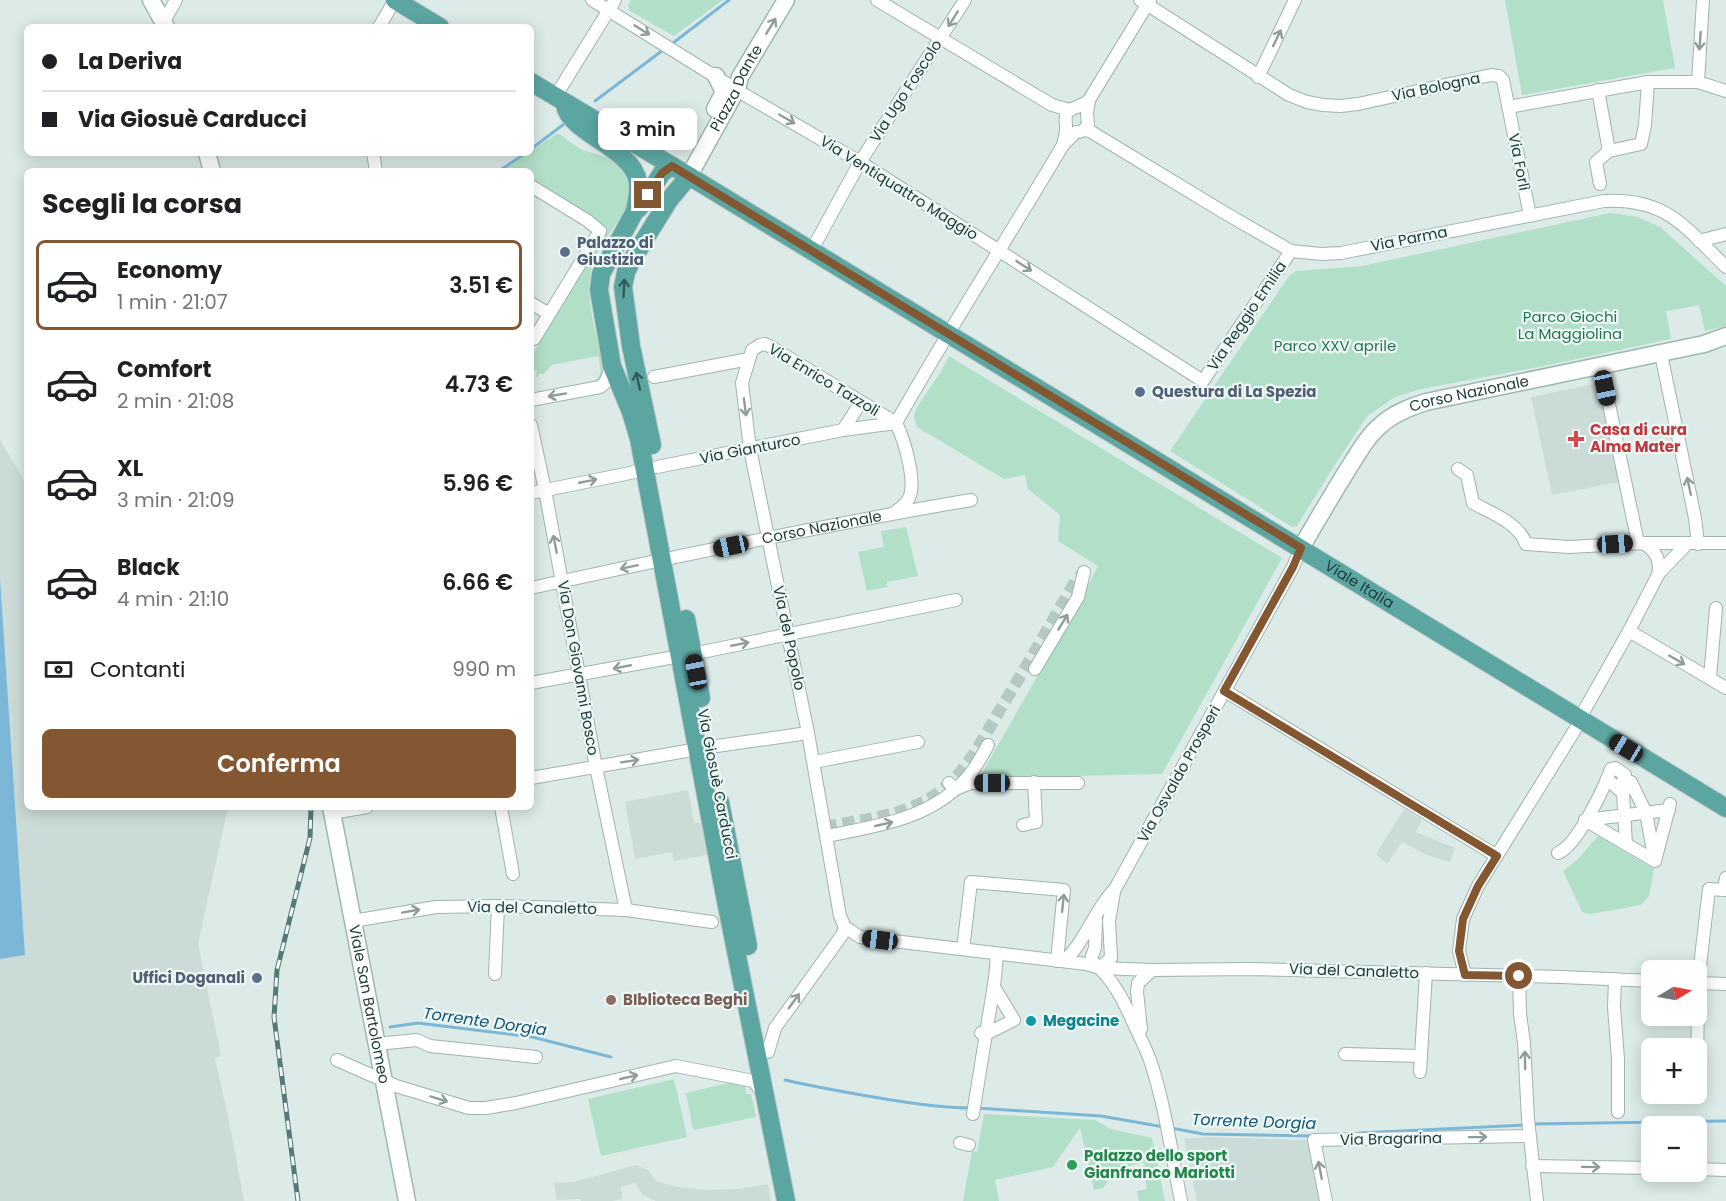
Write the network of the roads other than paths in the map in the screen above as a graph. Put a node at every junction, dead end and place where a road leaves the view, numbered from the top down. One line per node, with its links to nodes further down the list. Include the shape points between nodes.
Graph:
1 (151, 0): 12 (street)
2 (176, 0): 12 (street)
3 (395, 0): 13 (street); 14 (main road)
4 (592, 0): 11 (street, Via Ventiquattro Maggio)
5 (786, 0): 22 (street, Piazza Dante, one-way to 5, via 740,77)
6 (877, 0): 15 (street, Via Parma)
7 (965, 0): 15 (street, Via Ugo Foscolo, one-way to 15)
8 (1295, 0): 18 (street, one-way to 8)
9 (1703, 0): 20 (street, one-way to 20)
10 (1145, 2): 18 (street, Via Bologna); 27 (street)
11 (612, 5): 17 (street, Via Ventiquattro Maggio, one-way to 17); 25 (street)
12 (165, 24)
13 (381, 24)
14 (435, 24)
15 (940, 39): 27 (street, Via Parma); 29 (street, Via Ugo Foscolo)
16 (1235, 67): 18 (street)
17 (716, 76): 22 (street, Via Ventiquattro Maggio); 30 (street, Piazza Dante, via 724,92)
18 (1257, 76): 26 (street, Via Bologna, via 1307,102 1340,106 1491,75 1503,80)
19 (1648, 82): 20 (street); 23 (street); 28 (street, via 1641,144)
20 (1698, 82): 24 (street)
21 (534, 84): 25 (main road, Viale Italia)
22 (737, 89): 29 (street, Via Ventiquattro Maggio, one-way to 29); 30 (street, Piazza Dante)
23 (1598, 90): 26 (street); 28 (street)
24 (1726, 91)
25 (559, 99): 30 (main road, Viale Italia); 35 (main road, Via Giosuè Carducci, via 567,114 634,170 638,187)
26 (1508, 107): 36 (street, Via Forlì)
27 (1077, 120): 40 (street, Via Parma); 41 (street)
28 (1609, 151): 32 (street, via 1596,162)
29 (860, 162): 39 (street, Via Ugo Foscolo); 41 (street, Via Ventiquattro Maggio)
30 (680, 171): 33 (main road, Viale Italia); 34 (main road, Via Giosuè Carducci); 35 (main road, Via Giosuè Carducci, via 662,173)
31 (534, 188): 44 (street, via 600,231)
32 (1602, 192): 36 (street, Via Parma); 38 (street, Via Parma, via 1658,208)
33 (716, 193): 34 (main road); 45 (main road, Viale Italia)
34 (669, 200): 62 (main road, Via Giosuè Carducci, one-way to 34, via 623,287 632,260)
35 (635, 211): 52 (main road, Via Giosuè Carducci, via 601,274 599,290)
36 (1530, 216): 40 (street, Via Parma, via 1341,253)
37 (1726, 234): 38 (street)
38 (1699, 241): 42 (street, Via Parma)
39 (814, 246)
40 (1291, 250): 55 (street, Via Reggio Emilia)
41 (1000, 251): 45 (street); 55 (street, Via Ventiquattro Maggio, one-way to 55)
42 (1726, 267)
43 (534, 305): 44 (street)
44 (549, 314): 47 (street)
45 (948, 334): 58 (street); 72 (main road, Viale Italia)
46 (1726, 336): 48 (street, Corso Nazionale)
47 (534, 337)
48 (1704, 344): 49 (street, Corso Nazionale); 50 (street, Corso Nazionale)
49 (1726, 345)
50 (1661, 354): 53 (street, Corso Nazionale); 71 (street, one-way to 50, via 1695,518)
51 (751, 355): 54 (street, Via Enrico Tazzoli); 57 (street, Via Enrico Tazzoli, via 765,344); 61 (street, Via del Popolo, one-way to 61, via 742,383)
52 (612, 366): 56 (street, one-way to 56, via 600,387); 62 (main road, Via Giosuè Carducci)
53 (1601, 366): 69 (street); 72 (street, Corso Nazionale, via 1408,407 1370,436)
54 (654, 377)
55 (1203, 381)
56 (534, 399)
57 (861, 402): 58 (street, Via Enrico Tazzoli); 59 (street)
58 (896, 423): 59 (street, Via Gianturco); 67 (street, via 912,486 908,500)
59 (843, 430): 61 (street, Via Gianturco)
60 (534, 439): 64 (street, Via Don Giovanni Bosco)
61 (750, 449): 62 (street, Via Gianturco); 68 (street, Via del Popolo)
62 (651, 469): 64 (street, Via Gianturco, one-way to 62); 73 (main road, Via Giosuè Carducci)
63 (1458, 469): 69 (street, via 1467,475 1473,503 1510,524 1526,544 1569,547)
64 (545, 490): 65 (street, Via Gianturco); 76 (street, Via Don Giovanni Bosco, one-way to 64)
65 (534, 492)
66 (971, 500): 67 (street, Corso Nazionale)
67 (894, 513): 68 (street, Corso Nazionale)
68 (768, 538): 73 (street, Corso Nazionale); 82 (street, Via del Popolo)
69 (1641, 543): 71 (street); 75 (street, via 1656,554)
70 (1726, 543): 71 (street)
71 (1693, 544): 75 (street)
72 (1301, 548): 89 (street, Via Osvaldo Prosperi); 90 (main road, Viale Italia)
73 (668, 559): 76 (street, Corso Nazionale, one-way to 76); 83 (main road, Via Giosuè Carducci)
74 (1084, 572): 84 (street, one-way to 74, via 1078,597)
75 (1658, 575): 81 (street)
76 (562, 581): 77 (street, Corso Nazionale); 85 (street, Via Don Giovanni Bosco)
77 (534, 587)
78 (956, 600): 82 (street)
79 (1716, 608): 80 (street)
80 (1720, 627): 86 (street)
81 (1629, 632): 86 (street, one-way to 86); 90 (street)
82 (788, 635): 83 (street, one-way to 82); 91 (street, Via del Popolo)
83 (686, 655): 85 (street, one-way to 85); 94 (main road, Via Giosuè Carducci)
84 (1035, 669)
85 (579, 675): 87 (street); 96 (street, Via Don Giovanni Bosco)
86 (1710, 678): 88 (street)
87 (534, 682)
88 (1726, 688)
89 (1224, 691): 113 (street); 117 (street, Via Osvaldo Prosperi)
90 (1581, 720): 103 (main road, Viale Italia); 113 (street)
91 (808, 733): 94 (street); 95 (street, Via del Popolo)
92 (918, 742): 95 (street)
93 (988, 745): 102 (street, via 972,771)
94 (704, 748): 96 (street, one-way to 94); 142 (main road, Via Giosuè Carducci); 149 (main road, Via Giosuè Carducci, via 724,891)
95 (814, 762): 110 (street, Via del Popolo)
96 (596, 766): 97 (street); 119 (street, Via Don Giovanni Bosco)
97 (534, 777)
98 (1607, 779): 101 (street); 101 (street, via 1615,768); 108 (street)
99 (1034, 782): 100 (street); 102 (street); 109 (street, via 1036,822)
100 (1078, 783)
101 (1626, 783): 106 (street); 107 (street)
102 (953, 786): 110 (street, one-way to 102, via 916,814 931,807)
103 (1726, 808)
104 (332, 810): 121 (street, Viale San Bartolomeo)
105 (502, 810): 115 (street)
106 (1646, 813): 107 (street); 114 (street); 114 (street, via 1669,807)
107 (1625, 816): 108 (street); 111 (street)
108 (1585, 820): 111 (street); 112 (street, via 1577,836)
109 (1023, 825)
110 (827, 836): 123 (street, Via del Popolo)
111 (1626, 844): 114 (street)
112 (1558, 853)
113 (1497, 856): 132 (street, via 1463,919 1459,951)
114 (1655, 861)
115 (513, 874)
116 (1726, 878): 126 (street, via 1724,890 1709,889)
117 (1115, 889): 120 (street, Via Osvaldo Prosperi); 128 (street, via 1109,921 1111,958)
118 (498, 906): 119 (street, Via del Canaletto); 121 (street, Via del Canaletto, one-way to 118, via 436,907); 130 (street)
119 (626, 910): 122 (street, Via del Canaletto)
120 (1097, 914): 127 (street, Via Osvaldo Prosperi, via 1078,945); 128 (street, via 1092,961)
121 (353, 921): 141 (street, Viale San Bartolomeo)
122 (712, 922)
123 (845, 927): 124 (street, Via del Canaletto, via 860,937); 142 (street, one-way to 123, via 775,1028)
124 (963, 950): 125 (street, Via del Canaletto); 127 (street, one-way to 124, via 1064,890 971,882)
125 (998, 954): 127 (street, Via del Canaletto); 138 (street)
126 (1700, 960)
127 (1060, 961): 128 (street, Via del Canaletto)
128 (1100, 968): 129 (street, Via del Canaletto); 140 (street, via 1116,987)
129 (1152, 969): 131 (street, Via del Canaletto); 140 (street, via 1138,983)
130 (495, 974)
131 (1426, 974): 132 (street, Via del Canaletto); 144 (street)
132 (1465, 975): 133 (street, Via del Canaletto)
133 (1519, 976): 134 (street, Via del Canaletto); 152 (street, one-way to 133)
134 (1615, 979): 135 (street, Via del Canaletto); 151 (street)
135 (1641, 980)
136 (1707, 983): 137 (street)
137 (1726, 984)
138 (994, 987): 139 (street); 139 (street, via 1014,1020)
139 (983, 1034): 150 (street)
140 (1142, 1042): 160 (street, via 1162,1109)
141 (377, 1044): 145 (street, via 417,1040 430,1046); 148 (street, Viale San Bartolomeo)
142 (768, 1052): 159 (main road, Via Giosuè Carducci)
143 (1345, 1054): 144 (street)
144 (1421, 1056): 147 (street)
145 (536, 1057)
146 (338, 1060): 148 (street)
147 (1420, 1072)
148 (384, 1080): 149 (street, one-way to 149, via 479,1108 676,1066 753,1082); 157 (street, Viale San Bartolomeo)
149 (766, 1096): 158 (main road, Via Giosuè Carducci)
150 (975, 1108)
151 (1618, 1112)
152 (1529, 1136): 153 (street); 161 (street, Via Bragarina, one-way to 152, via 1314,1140)
153 (1532, 1166): 154 (street, one-way to 154); 162 (street)
154 (1641, 1168)
155 (1707, 1169): 156 (street)
156 (1726, 1170)
157 (407, 1201)
158 (786, 1201)
159 (797, 1201)
160 (1181, 1201)
161 (1326, 1201)
162 (1537, 1201)

